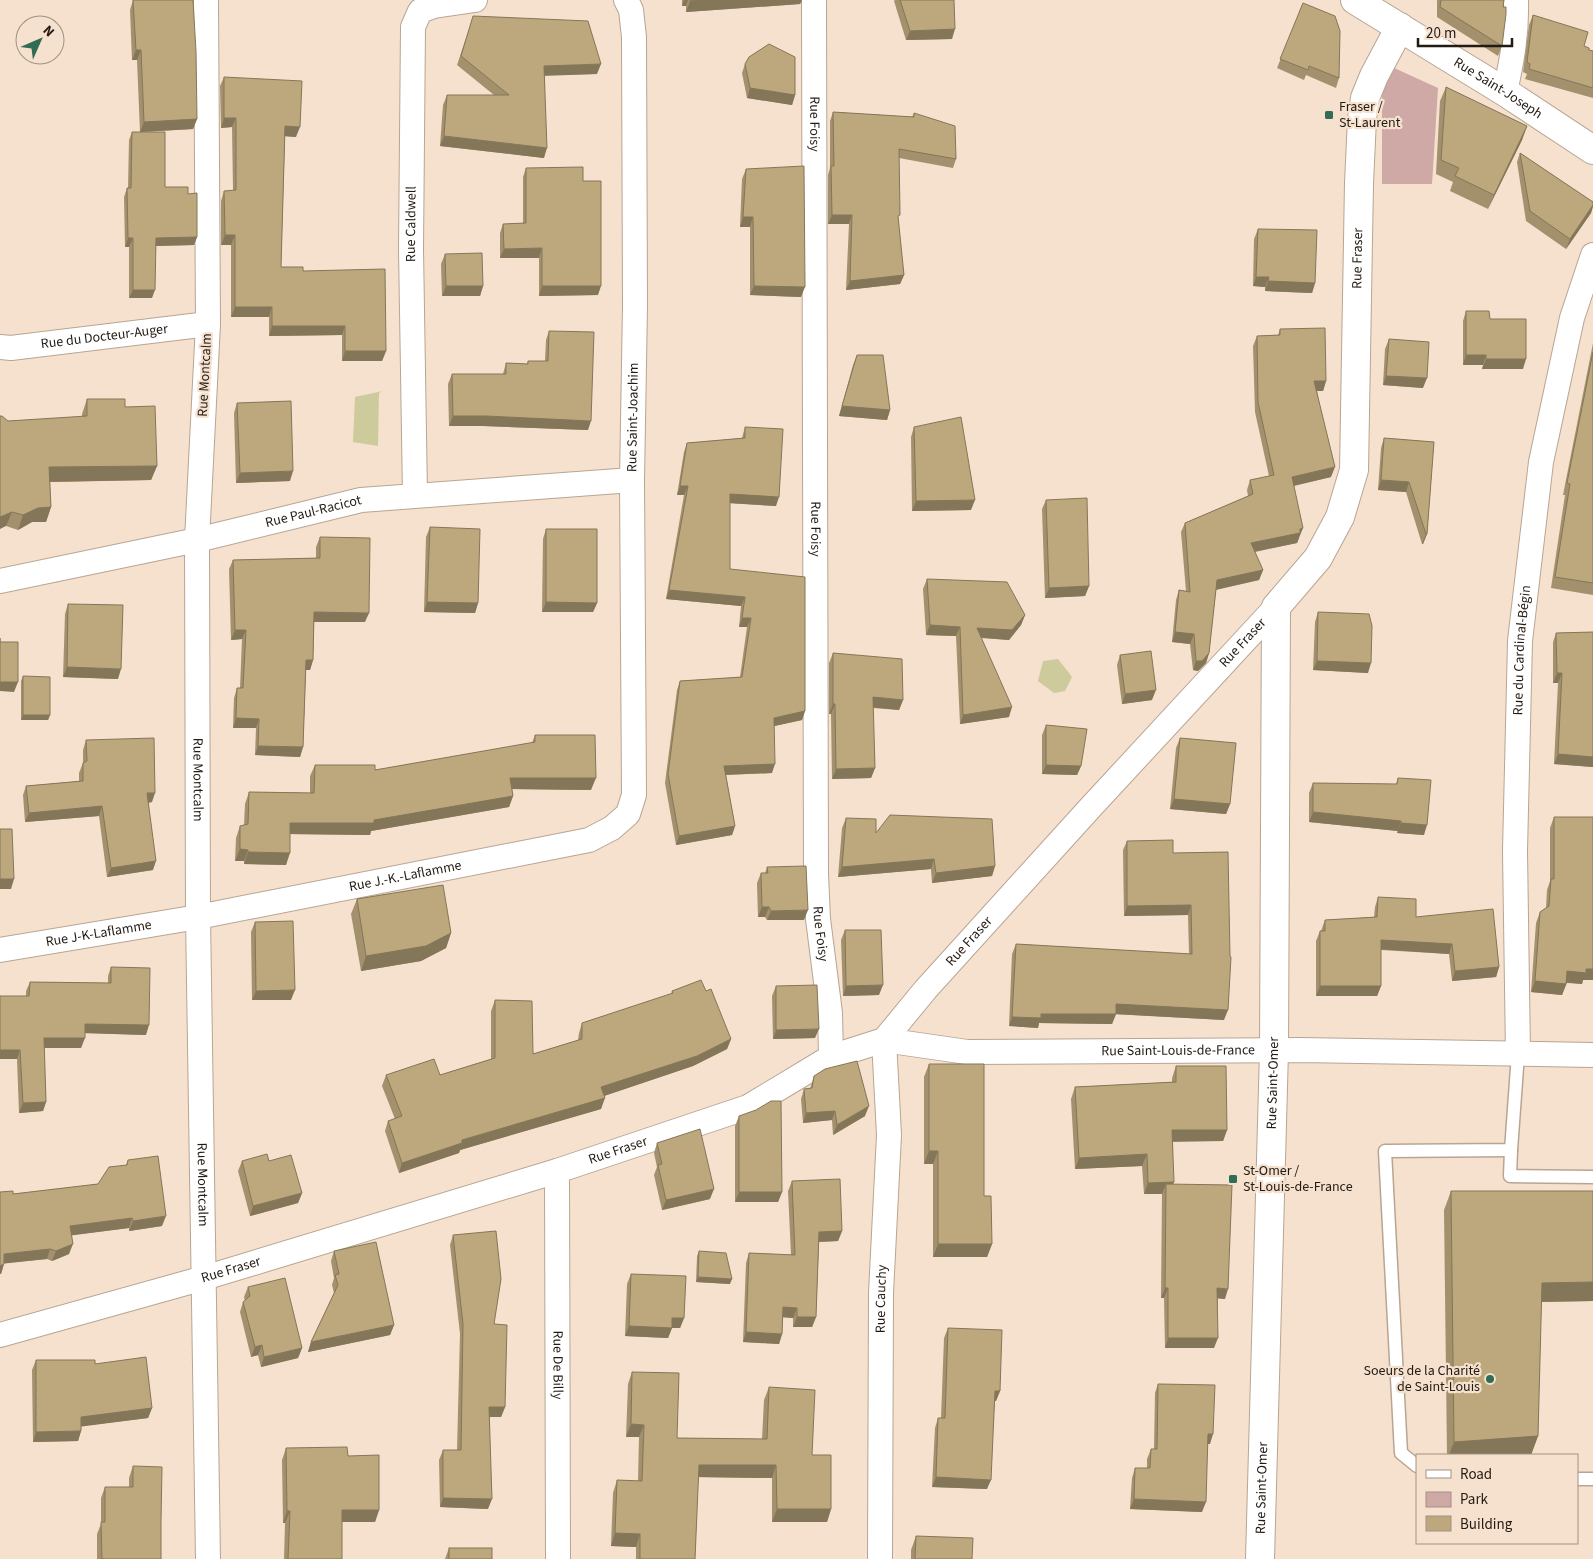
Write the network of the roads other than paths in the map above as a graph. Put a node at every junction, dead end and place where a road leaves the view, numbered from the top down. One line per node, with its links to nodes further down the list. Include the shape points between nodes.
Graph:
1 (206, 0): 11 (street, Rue Montcalm)
2 (475, 0): 14 (street, Rue Caldwell, via 420,11 412,27)
3 (626, 0): 13 (street, Rue Saint-Joachim, via 631,10 634,37)
4 (814, 0): 25 (street, Rue Foisy, via 816,874 818,920 830,1013)
5 (1355, 0): 7 (street, Rue Saint-Joseph)
6 (1516, 0): 8 (street, via 1516,29)
7 (1400, 27): 8 (street, Rue Saint-Joseph); 17 (street, Rue Fraser, via 1365,98 1362,120 1354,470 1340,518 1318,558)
8 (1505, 92): 9 (street, Rue Saint-Joseph)
9 (1593, 150)
10 (1593, 255): 23 (street, Rue du Cardinal-Bégin, via 1572,318 1541,462 1520,641 1515,851)
11 (208, 324): 12 (street, Rue du Docteur-Auger); 15 (street, Rue Montcalm)
12 (0, 347)
13 (632, 480): 14 (street, Rue Paul-Racicot); 18 (street, Rue Saint-Joachim, via 634,796 628,814)
14 (415, 495): 15 (street, Rue Paul-Racicot, via 361,500)
15 (197, 540): 16 (street, Rue Paul-Racicot); 19 (street, Rue Montcalm)
16 (0, 581)
17 (1276, 607): 21 (street, Rue Fraser, via 926,989); 22 (street, Rue Saint-Omer)
18 (612, 828): 19 (street, Rue J.-K.-Laflamme, via 589,840)
19 (198, 917): 20 (street, Rue J-K-Laflamme); 29 (street, Rue Montcalm)
20 (0, 950)
21 (884, 1040): 22 (street, Rue Saint-Louis-de-France, via 967,1052); 25 (street, Rue Fraser); 36 (street, Rue Cauchy, via 889,1135 882,1293)
22 (1274, 1051): 23 (street, Rue Saint-Louis-de-France); 37 (street, Rue Saint-Omer)
23 (1518, 1054): 24 (street, Rue Saint-Louis-de-France); 26 (lane)
24 (1593, 1054)
25 (831, 1057): 27 (street, Rue Fraser, via 748,1107)
26 (1511, 1150): 28 (lane, via 1510,1176); 31 (lane, via 1385,1151 1401,1453)
27 (556, 1171): 29 (street, Rue Fraser); 35 (street, Rue De Billy)
28 (1593, 1177)
29 (204, 1278): 30 (street, Rue Fraser); 34 (street, Rue Montcalm)
30 (0, 1335)
31 (1416, 1465)
32 (1578, 1479): 33 (lane)
33 (1593, 1479)
34 (208, 1559)
35 (558, 1559)
36 (880, 1559)
37 (1260, 1559)

